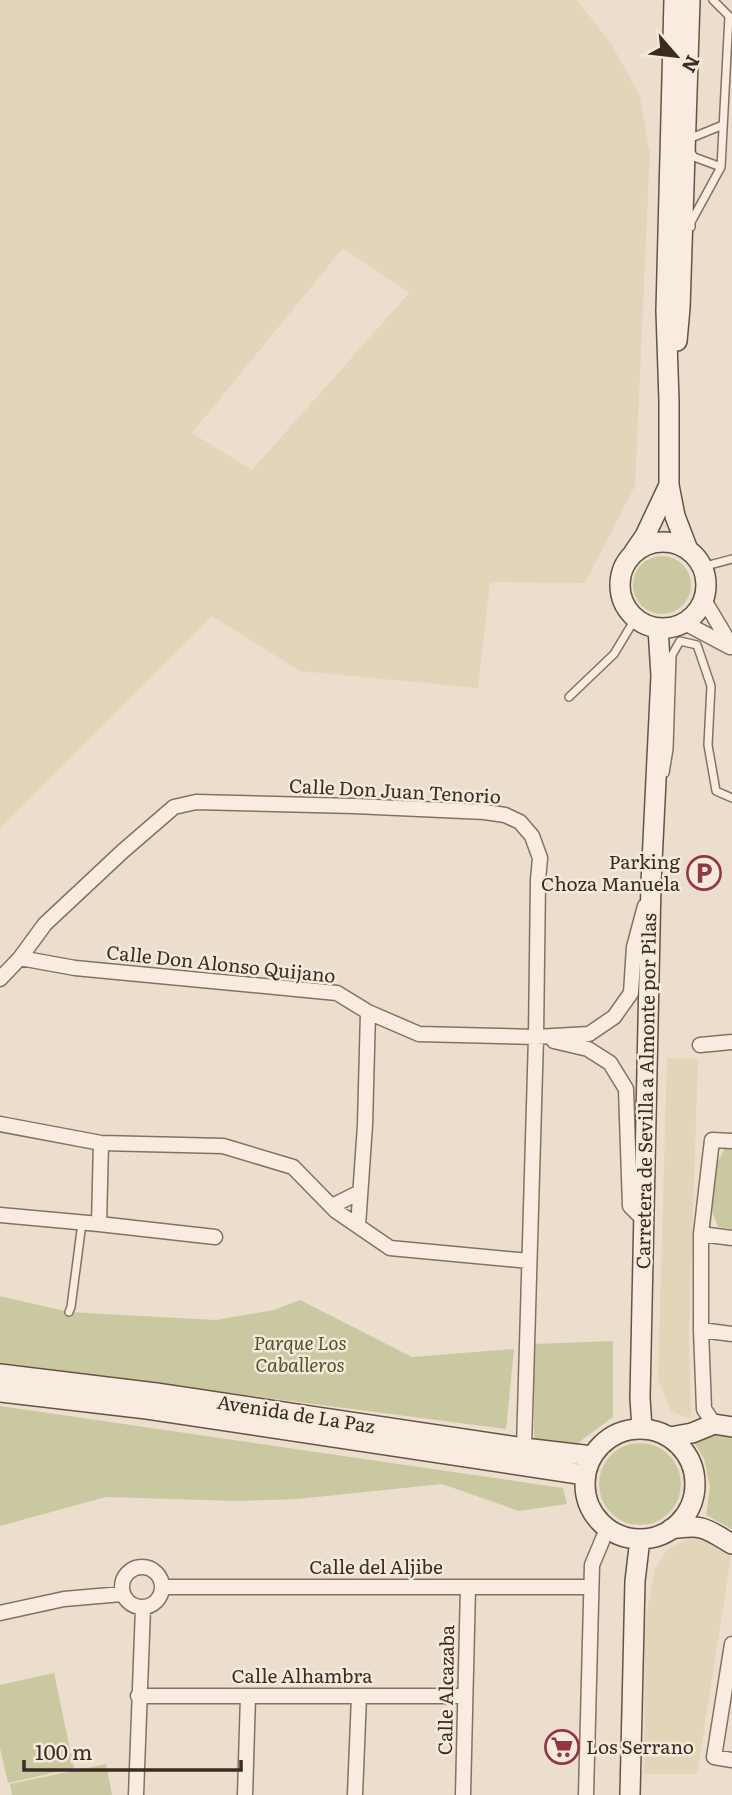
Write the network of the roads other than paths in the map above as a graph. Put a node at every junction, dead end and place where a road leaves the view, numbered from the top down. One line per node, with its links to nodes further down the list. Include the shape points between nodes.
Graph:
1 (677, 0): 5 (lane, via 682,13 677,120); 7 (main road)
2 (690, 0): 5 (main road)
3 (713, 0): 4 (lane, via 729,16)
4 (723, 125): 5 (lane); 6 (lane)
5 (685, 144): 6 (lane, via 694,157); 7 (lane, via 677,159 675,207); 10 (main road, via 680,308)
6 (721, 167): 8 (lane, via 691,222)
7 (668, 226): 10 (main road)
8 (678, 354)
9 (676, 367): 11 (lane)
10 (670, 401): 11 (main road)
11 (670, 433): 12 (main road)
12 (669, 485): 13 (main road); 14 (main road)
13 (688, 550): 14 (main road, via 660,542); 16 (main road)
14 (633, 554): 18 (main road, via 620,580 626,608)
15 (732, 559): 16 (lane)
16 (702, 567): 17 (main road)
17 (704, 600): 19 (main road); 21 (street)
18 (635, 619): 20 (main road); 22 (lane, via 614,654)
19 (685, 623): 20 (main road); 21 (street)
20 (658, 628): 24 (main road, Carretera de Sevilla a Almonte por Pilas, via 662,676)
21 (732, 647)
22 (569, 697)
23 (732, 798): 24 (lane, via 716,791 708,745 711,686 697,645 680,641 672,654 669,749)
24 (653, 853): 25 (main road, Carretera de Sevilla a Almonte por Pilas)
25 (651, 883): 29 (street, via 634,947 631,993 614,1017 589,1034); 38 (main road, Carretera de Sevilla a Almonte por Pilas)
26 (20, 957): 27 (street, Calle Don Juan Tenorio); 28 (street, Calle Don Alonso Quijano, via 75,968 337,993); 29 (street, Calle Don Juan Tenorio, via 45,924 174,807 196,802 341,805 505,815 520,822 532,836 540,858)
27 (0, 979)
28 (368, 1012): 29 (street, Calle Don Alonso Quijano, via 419,1034); 35 (street)
29 (536, 1037): 38 (street, via 588,1049 610,1063 626,1088 630,1206); 45 (street, Calle Don Juan Tenorio)
30 (732, 1042): 31 (street)
31 (700, 1045)
32 (0, 1124): 34 (street)
33 (732, 1141): 42 (street, via 712,1140)
34 (101, 1143): 36 (street, via 223,1146 293,1167); 40 (street)
35 (360, 1192): 36 (street); 41 (street)
36 (332, 1206): 41 (street)
37 (0, 1215): 39 (street)
38 (643, 1219): 52 (main road, Carretera de Sevilla a Almonte por Pilas)
39 (82, 1222): 40 (street); 46 (lane)
40 (99, 1224): 43 (street)
41 (358, 1226): 45 (street, via 390,1248)
42 (701, 1234): 44 (street); 47 (street)
43 (215, 1237)
44 (732, 1238)
45 (529, 1261): 54 (street, Calle Don Juan Tenorio)
46 (69, 1312)
47 (701, 1330): 48 (street); 51 (street, via 704,1409)
48 (732, 1334)
49 (0, 1374): 54 (main road, Avenida de La Paz)
50 (0, 1392): 55 (main road, Avenida de La Paz)
51 (723, 1425): 53 (main road)
52 (642, 1428): 53 (main road); 55 (main road, via 613,1435)
53 (670, 1437): 57 (main road, via 688,1457 695,1483 684,1516)
54 (524, 1448): 55 (main road, Avenida de La Paz)
55 (588, 1465): 56 (main road, via 584,1490 588,1505)
56 (607, 1529): 58 (main road); 62 (street, via 592,1565)
57 (671, 1529): 58 (main road); 59 (main road, via 705,1528)
58 (640, 1539): 77 (main road)
59 (732, 1544)
60 (162, 1587): 61 (street, Calle del Aljibe); 63 (street, via 152,1570 136,1567 123,1580); 64 (street, via 153,1604)
61 (468, 1587): 62 (street, Calle del Aljibe); 70 (street, Calle Alcazaba)
62 (590, 1587): 76 (street)
63 (122, 1594): 64 (street, via 130,1604); 65 (street, via 64,1599)
64 (143, 1608): 67 (street)
65 (0, 1613)
66 (732, 1644): 71 (street, via 714,1757)
67 (138, 1696): 68 (street, Calle Alhambra); 72 (street)
68 (248, 1696): 69 (street, Calle Alhambra); 73 (street)
69 (359, 1696): 70 (street, Calle Alhambra); 74 (street)
70 (465, 1696): 75 (street, Calle Alcazaba)
71 (732, 1760)
72 (136, 1795)
73 (245, 1795)
74 (355, 1795)
75 (463, 1795)
76 (586, 1795)
77 (629, 1795)

